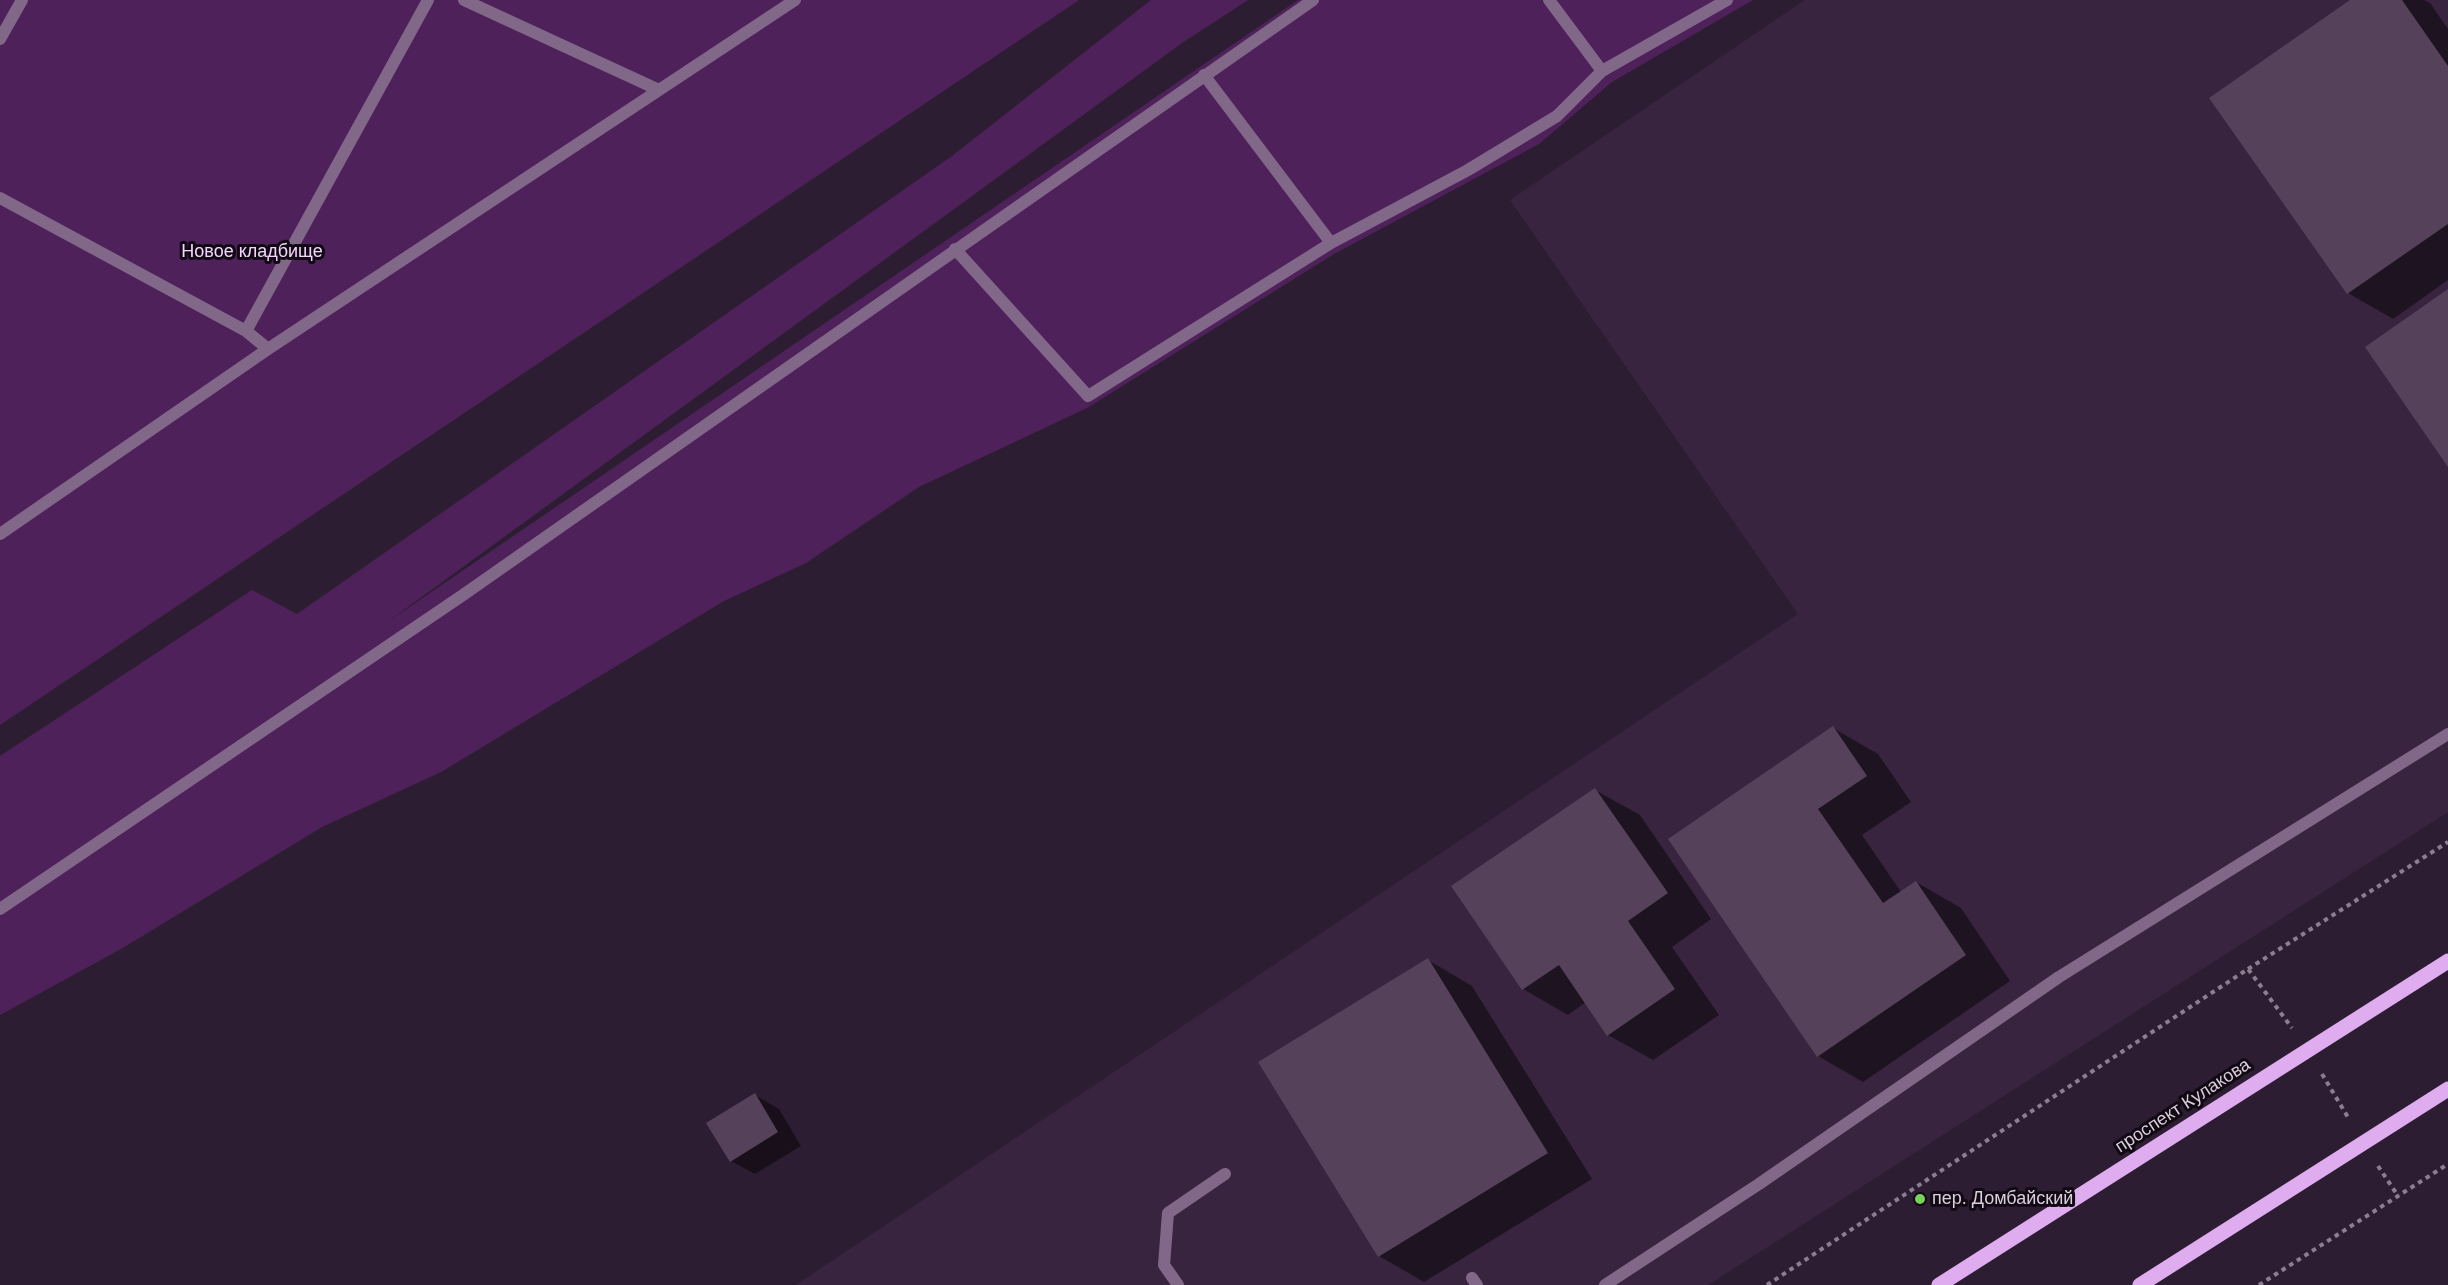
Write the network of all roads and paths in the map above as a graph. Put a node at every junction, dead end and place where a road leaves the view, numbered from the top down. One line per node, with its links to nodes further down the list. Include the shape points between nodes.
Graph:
1 (22, 0): 8 (lane)
2 (428, 0): 15 (lane)
3 (464, 0): 11 (lane)
4 (795, 0): 11 (lane)
5 (1313, 0): 10 (lane)
6 (1549, 0): 9 (lane)
7 (1727, 0): 9 (lane)
8 (0, 39)
9 (1602, 71): 13 (lane, via 1557,116 1468,170)
10 (1204, 75): 13 (lane); 14 (lane)
11 (659, 90): 16 (lane)
12 (0, 198): 15 (lane)
13 (1331, 243): 14 (lane, via 1088,396)
14 (956, 249): 20 (lane, via 453,602)
15 (246, 331): 16 (lane)
16 (268, 349): 17 (lane)
17 (0, 534)
18 (2448, 734): 30 (lane, via 2058,977 1759,1184)
19 (2448, 842): 22 (path)
20 (0, 909)
21 (2448, 961): 23 (main road, проспект Кулакова)
22 (2247, 969): 23 (path); 31 (path)
23 (2308, 1050): 25 (path); 32 (main road, проспект Кулакова)
24 (2448, 1089): 25 (main road)
25 (2362, 1142): 28 (path); 33 (main road)
26 (2448, 1164): 28 (path)
27 (1225, 1174): 29 (lane, via 1168,1214 1164,1265)
28 (2398, 1196): 34 (path)
29 (1178, 1285)
30 (1605, 1285)
31 (1767, 1285)
32 (1939, 1285)
33 (2140, 1285)
34 (2259, 1285)

